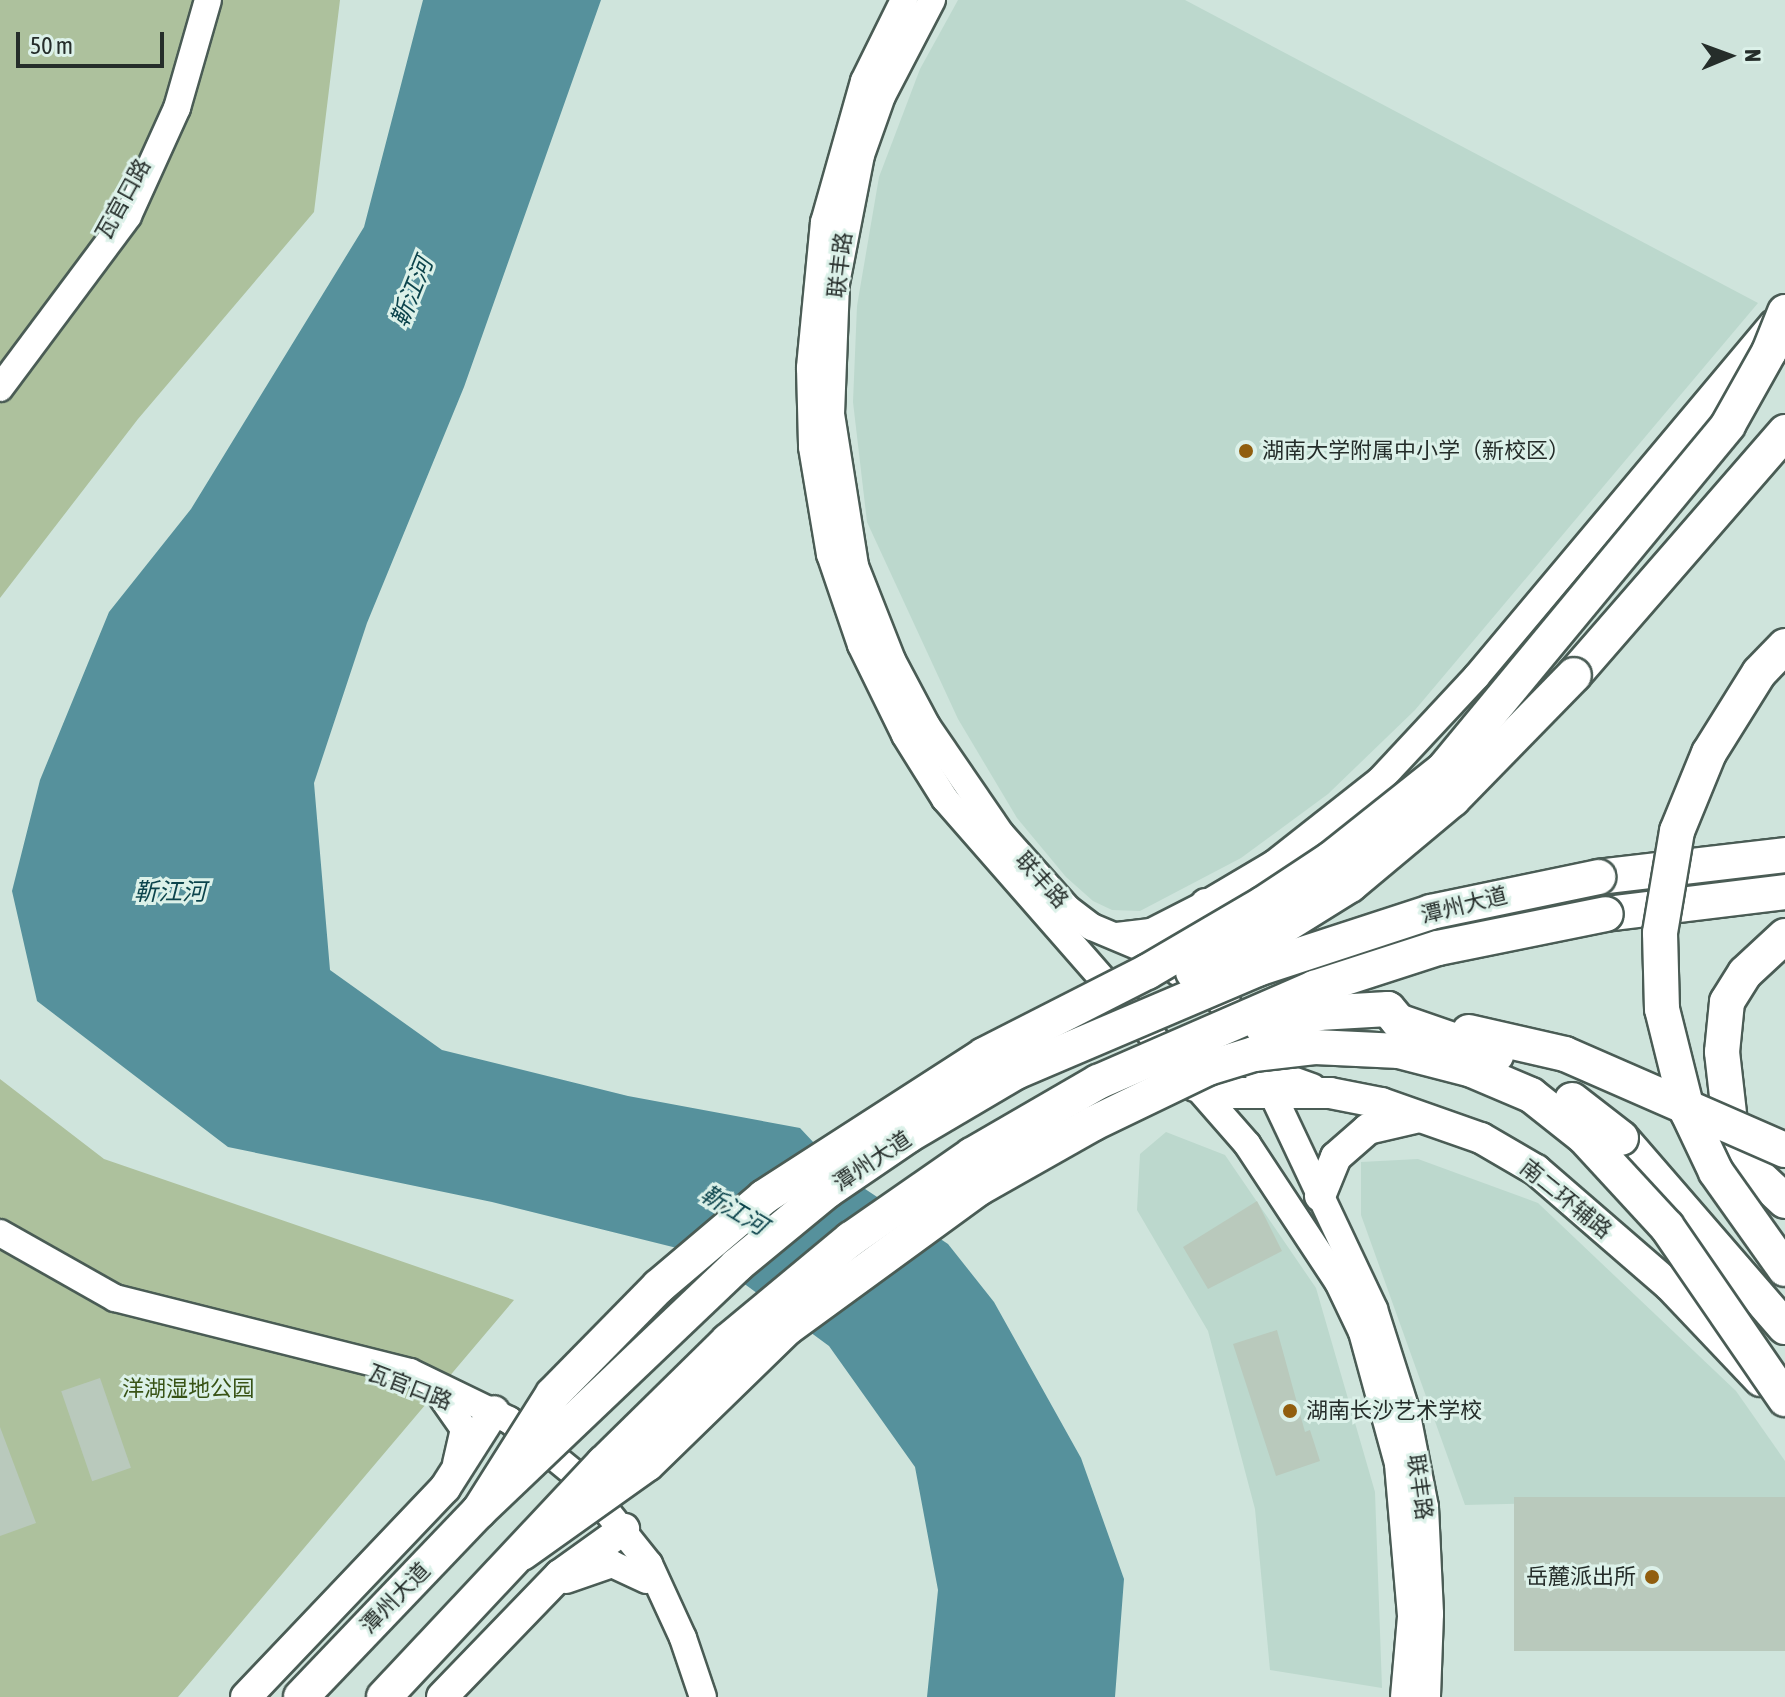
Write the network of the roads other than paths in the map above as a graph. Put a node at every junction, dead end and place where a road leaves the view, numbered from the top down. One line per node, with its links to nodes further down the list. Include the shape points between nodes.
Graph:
1 (199, 0): 6 (main road, 瓦官口路, via 167,109 121,210)
2 (208, 0): 7 (main road, via 177,108 128,216)
3 (904, 0): 16 (main road, 联丰路, via 864,81 842,145 820,250 810,368 812,447 830,554 861,645 905,735 945,799)
4 (932, 0): 13 (main road, 联丰路, via 882,96 846,217 832,344 831,414 841,502 855,566 892,660 963,783 1068,909)
5 (1785, 310): 12 (main road, via 1438,721 1380,780 1326,824); 17 (highway, bridge, via 1769,352 1728,425 1443,770 1331,859 1208,938 1046,1020)
6 (0, 373)
7 (0, 388)
8 (1785, 432): 17 (highway, bridge, via 1574,675 1453,799 1350,885 1223,959)
9 (1785, 646): 27 (highway, bridge, via 1759,673 1709,753 1677,831 1660,933 1662,1009 1688,1113 1716,1172)
10 (1785, 855): 34 (highway, 潭州大道, bridge, via 1516,891 1340,940 1257,969 1016,1072 909,1135 790,1220)
11 (1785, 892): 36 (highway, 潭州大道, bridge, via 1606,914 1438,948 1314,988 1098,1082 1014,1129 851,1239 779,1296 647,1419)
12 (1206, 904): 13 (main road, via 1151,932); 19 (main road, via 1189,929 1193,962 1284,1079)
13 (1110, 935): 18 (main road, 联丰路, via 1159,955 1175,969 1243,1048)
14 (1785, 936): 24 (highway, via 1745,973 1727,1002 1722,1052 1731,1131 1757,1175)
15 (1398, 1021): 21 (highway, bridge, via 1512,1038 1565,1054); 22 (highway, bridge, via 1388,1009 1319,1013 1231,1040 1074,1117); 28 (highway, bridge, via 1507,1059 1621,1138)
16 (1195, 1086): 18 (main road, 南二环辅路); 45 (main road, 联丰路, via 1247,1144 1313,1237 1362,1332 1384,1403 1406,1524 1411,1617)
17 (921, 1093): 34 (highway, bridge, via 764,1197 658,1287 553,1394)
18 (1272, 1093): 19 (main road, 南二环辅路); 23 (main road, 联丰路)
19 (1330, 1093): 20 (main road, 南二环辅路)
20 (1427, 1116): 23 (main road, via 1368,1129 1336,1157); 31 (main road, 南二环辅路, via 1536,1170 1670,1286)
21 (1785, 1150)
22 (979, 1188): 30 (highway, bridge, via 1092,1124 1208,1068 1254,1054 1315,1047 1399,1051 1472,1070 1531,1095 1584,1137 1667,1227); 36 (highway, bridge, via 787,1328 647,1464)
23 (1320, 1196): 46 (main road, 联丰路, via 1374,1309 1418,1459 1430,1614)
24 (1785, 1201)
25 (0, 1233): 32 (main road, via 115,1298 410,1372)
26 (0, 1246): 29 (main road, 瓦官口路, via 115,1308 383,1374)
27 (1785, 1269)
28 (1785, 1327)
29 (441, 1396): 32 (main road, 瓦官口路); 33 (main road, via 464,1429)
30 (1785, 1399)
31 (1785, 1408)
32 (491, 1416): 33 (main road, 潭州大道); 35 (main road, 瓦官口路)
33 (445, 1488): 39 (main road, 潭州大道)
34 (479, 1511): 40 (highway, 潭州大道, bridge)
35 (619, 1532): 37 (main road, 瓦官口路); 38 (main road, via 575,1561); 44 (main road, via 667,1601)
36 (522, 1553): 41 (highway, bridge)
37 (647, 1580): 38 (main road, via 612,1564 588,1569); 43 (main road, 瓦官口路)
38 (533, 1601): 42 (main road)
39 (246, 1697)
40 (301, 1697)
41 (384, 1697)
42 (442, 1697)
43 (692, 1697)
44 (703, 1697)
45 (1404, 1697)
46 (1427, 1697)

